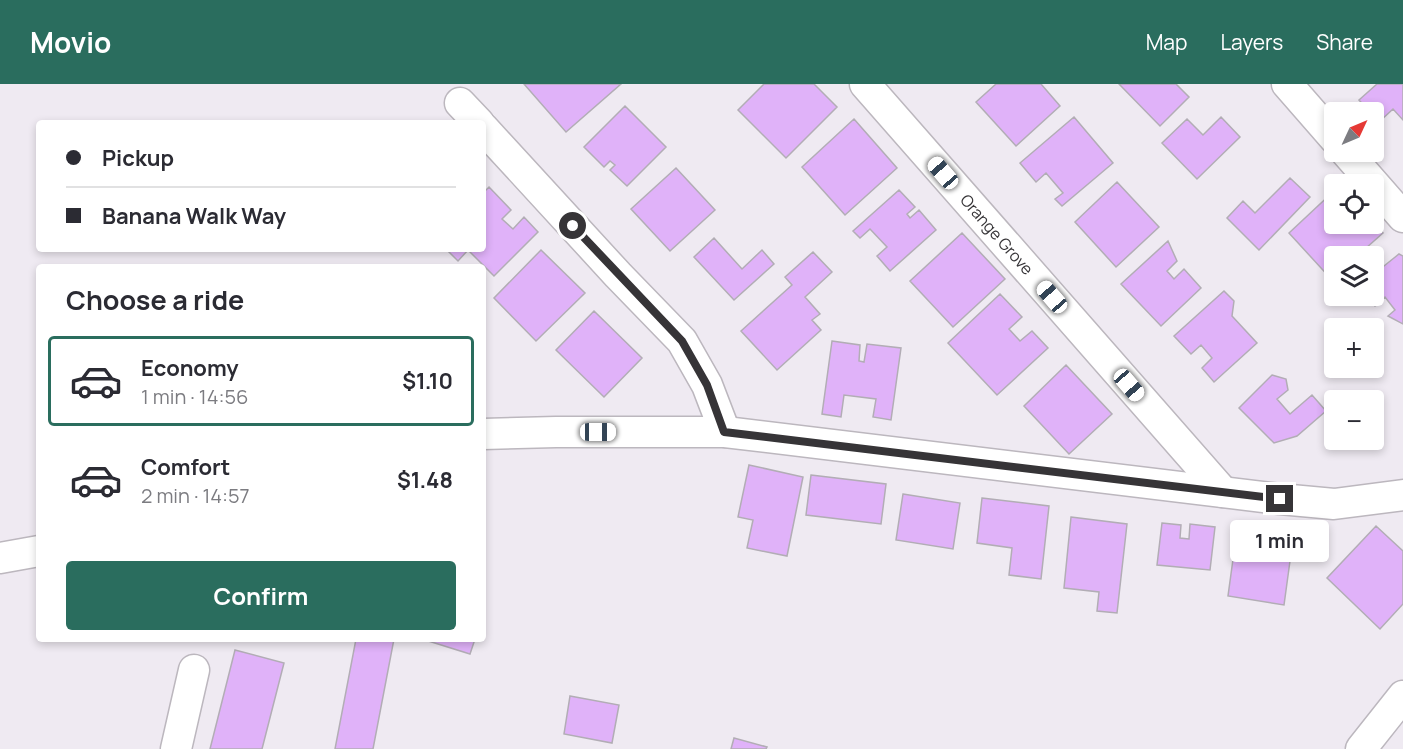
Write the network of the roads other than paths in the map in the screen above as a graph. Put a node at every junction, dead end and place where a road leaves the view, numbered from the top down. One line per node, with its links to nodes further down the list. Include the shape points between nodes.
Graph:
1 (865, 84): 9 (street, Orange Grove)
2 (1287, 84): 3 (street)
3 (1324, 126)
4 (486, 131): 7 (street, via 682,341 707,385)
5 (1355, 162): 6 (street)
6 (1403, 217)
7 (724, 432): 8 (street); 9 (street)
8 (486, 434)
9 (1222, 492): 10 (street, via 1334,504)
10 (1403, 495)
11 (36, 552): 12 (street)
12 (0, 558)
13 (194, 670): 15 (street)
14 (1403, 696): 16 (street)
15 (176, 749)
16 (1362, 749)

